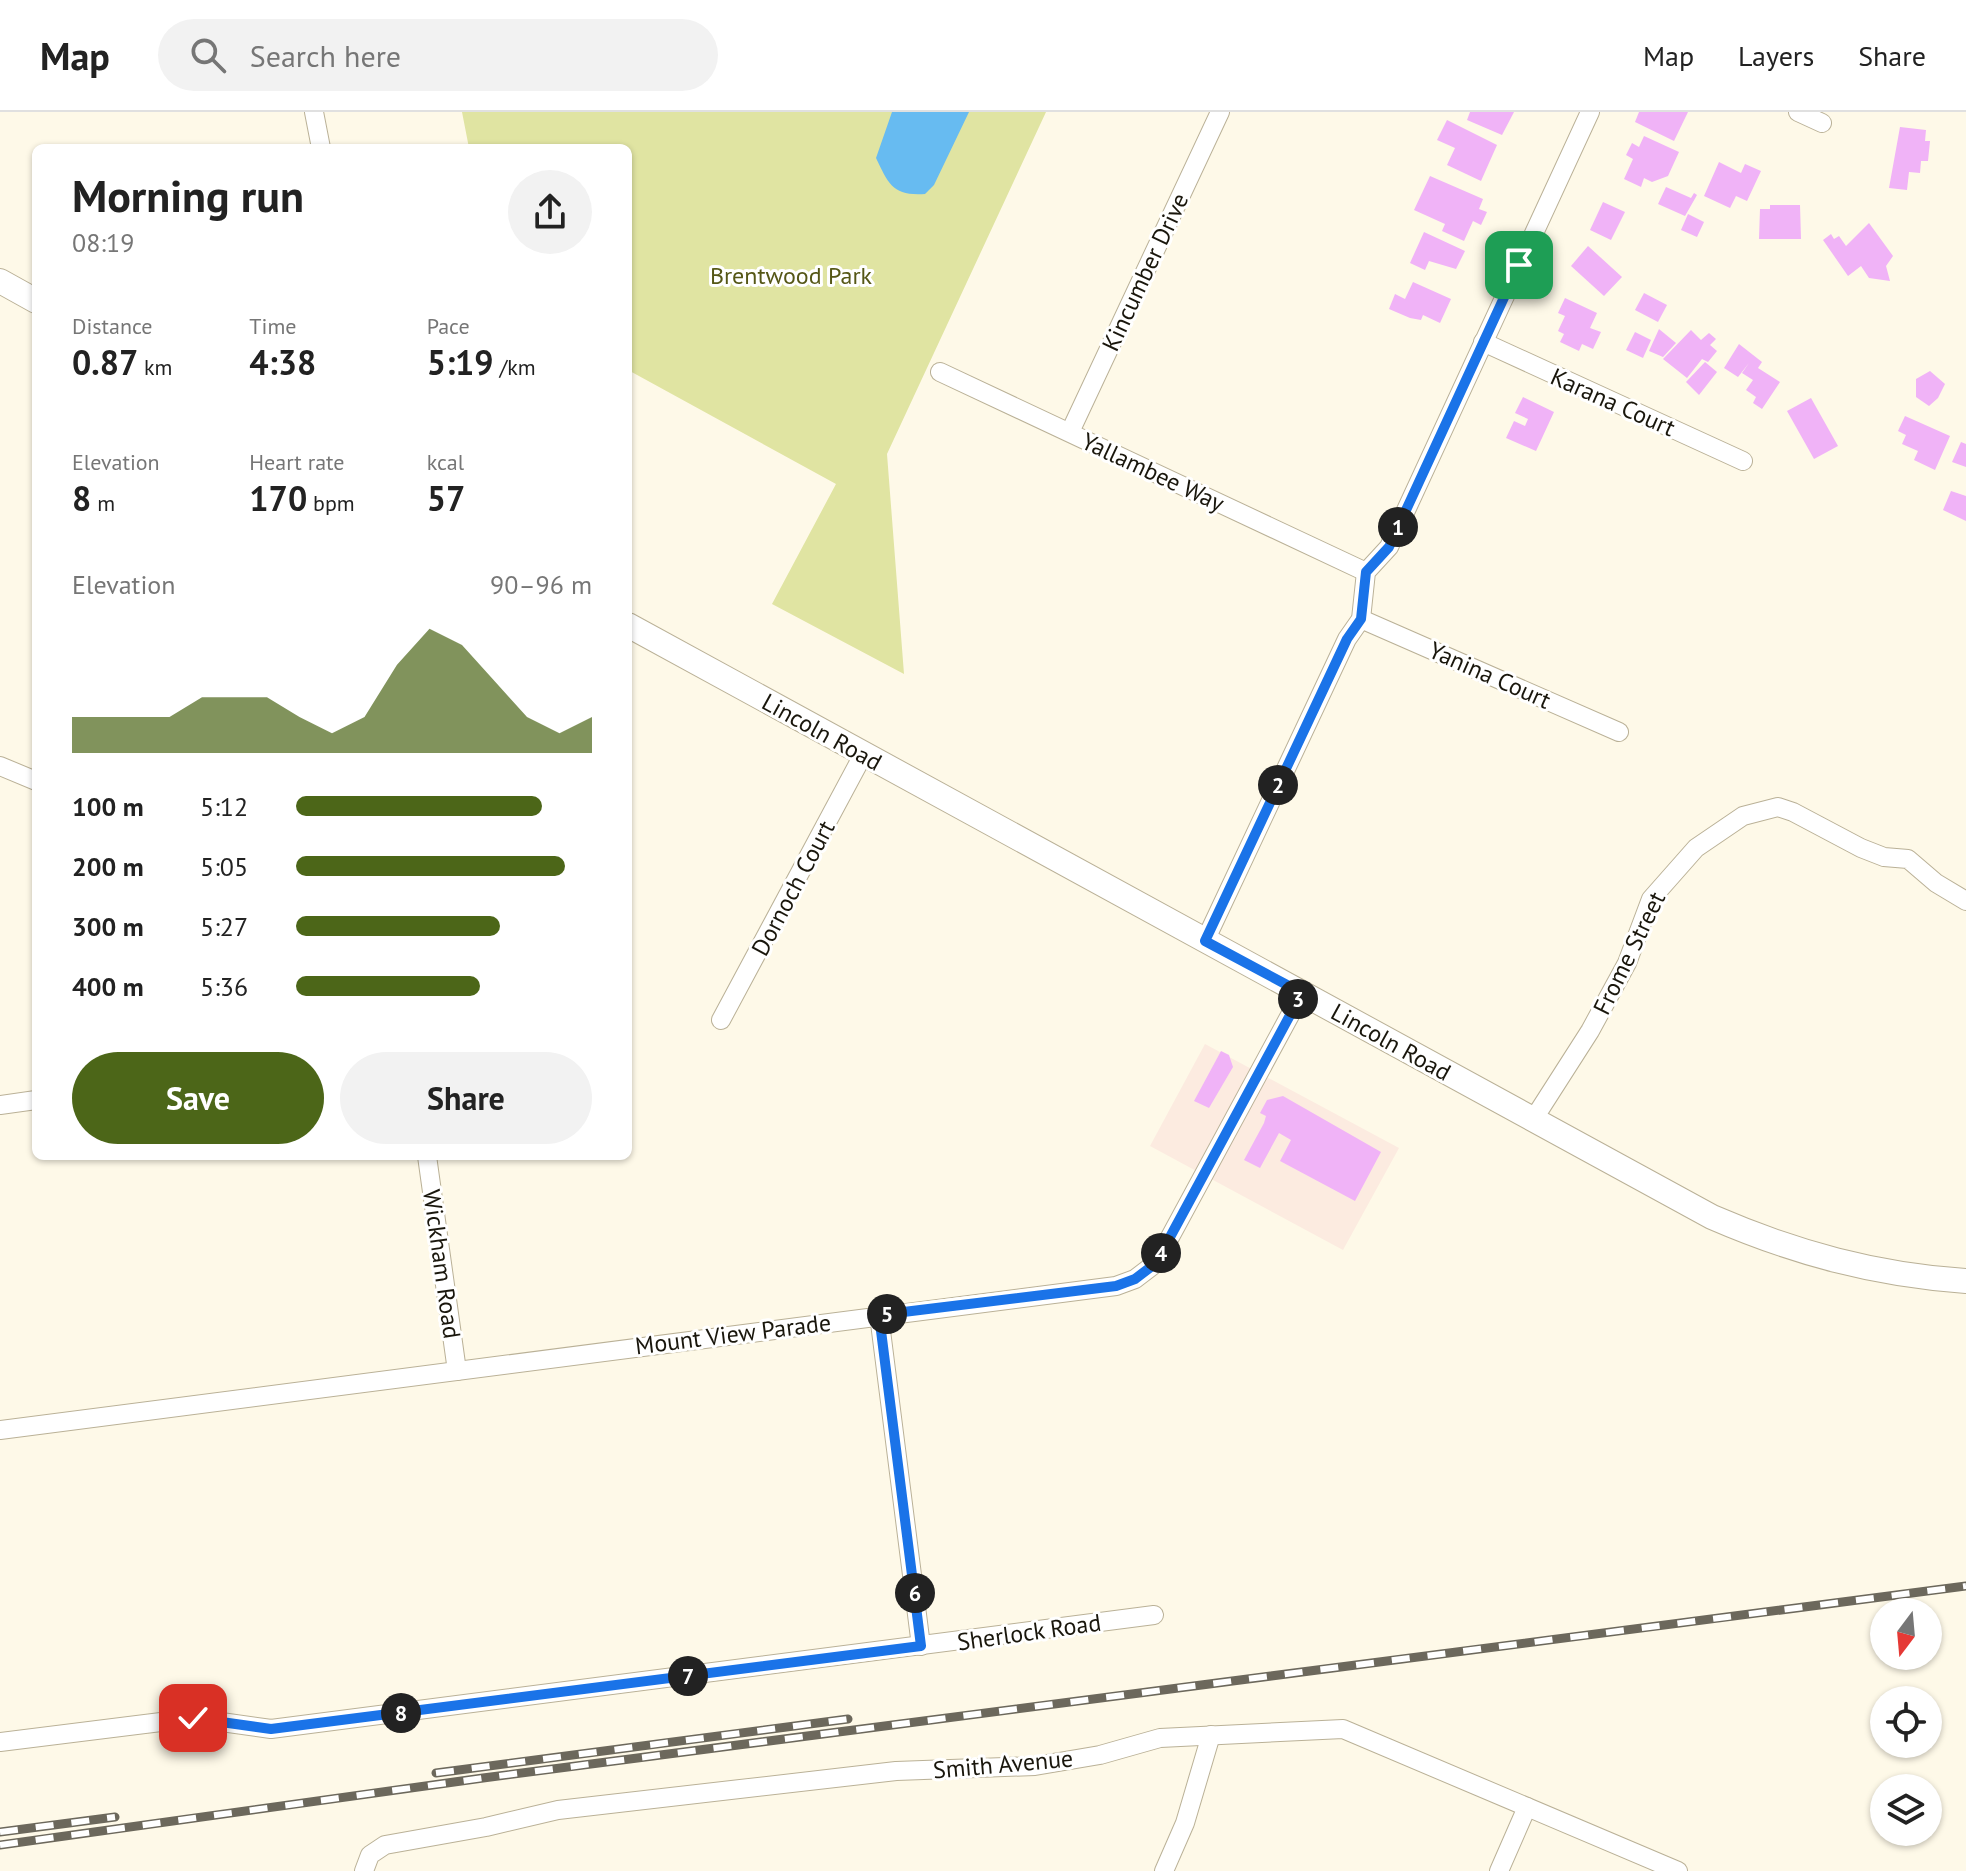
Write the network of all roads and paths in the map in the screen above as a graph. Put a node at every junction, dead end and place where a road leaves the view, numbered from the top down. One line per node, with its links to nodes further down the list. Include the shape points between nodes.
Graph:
1 (314, 112): 6 (street)
2 (1220, 112): 11 (street, Kincumber Drive)
3 (1590, 112): 9 (street)
4 (1798, 112): 5 (street)
5 (1822, 123)
6 (320, 144)
7 (0, 281): 8 (main road)
8 (32, 299)
9 (1483, 342): 12 (street, Karana Court); 13 (street, via 1389,547)
10 (940, 372): 11 (street, Yallambee Way)
11 (1070, 432): 13 (street, Yallambee Way)
12 (1743, 461)
13 (1366, 572): 14 (street)
14 (1361, 619): 16 (street, Yanina Court); 21 (street)
15 (632, 627): 17 (main road, Lincoln Road)
16 (1619, 732)
17 (863, 755): 21 (main road, Lincoln Road); 23 (street, Dornoch Court)
18 (0, 766): 19 (street)
19 (32, 779)
20 (1966, 901): 26 (street, Frome Street, via 1908,859 1861,848 1793,812 1778,807 1743,816 1696,848 1651,899 1620,976)
21 (1205, 941): 22 (main road, Lincoln Road)
22 (1302, 993): 26 (main road, Lincoln Road); 29 (street, Mount View Parade, via 1156,1263 1145,1272 1116,1286)
23 (721, 1020)
24 (32, 1101): 25 (street)
25 (0, 1105)
26 (1533, 1120): 28 (main road, Lincoln Road, via 1760,1238 1878,1272)
27 (428, 1160): 30 (street, Wickham Road)
28 (1966, 1281)
29 (879, 1315): 30 (street, Mount View Parade); 33 (street)
30 (457, 1371): 31 (street, Mount View Parade)
31 (0, 1430)
32 (1154, 1615): 33 (street, Sherlock Road)
33 (921, 1646): 35 (street, Sherlock Road, via 271,1729 193,1718)
34 (1211, 1735): 36 (street, Smith Avenue, via 1343,1729); 37 (street, Smith Avenue, via 1160,1738 1035,1766 896,1771 558,1810 385,1845 370,1855); 38 (street, via 1185,1823)
35 (0, 1742)
36 (1527, 1807): 39 (street); 40 (street, Smith Avenue)
37 (364, 1871)
38 (1164, 1871)
39 (1499, 1871)
40 (1678, 1871)

